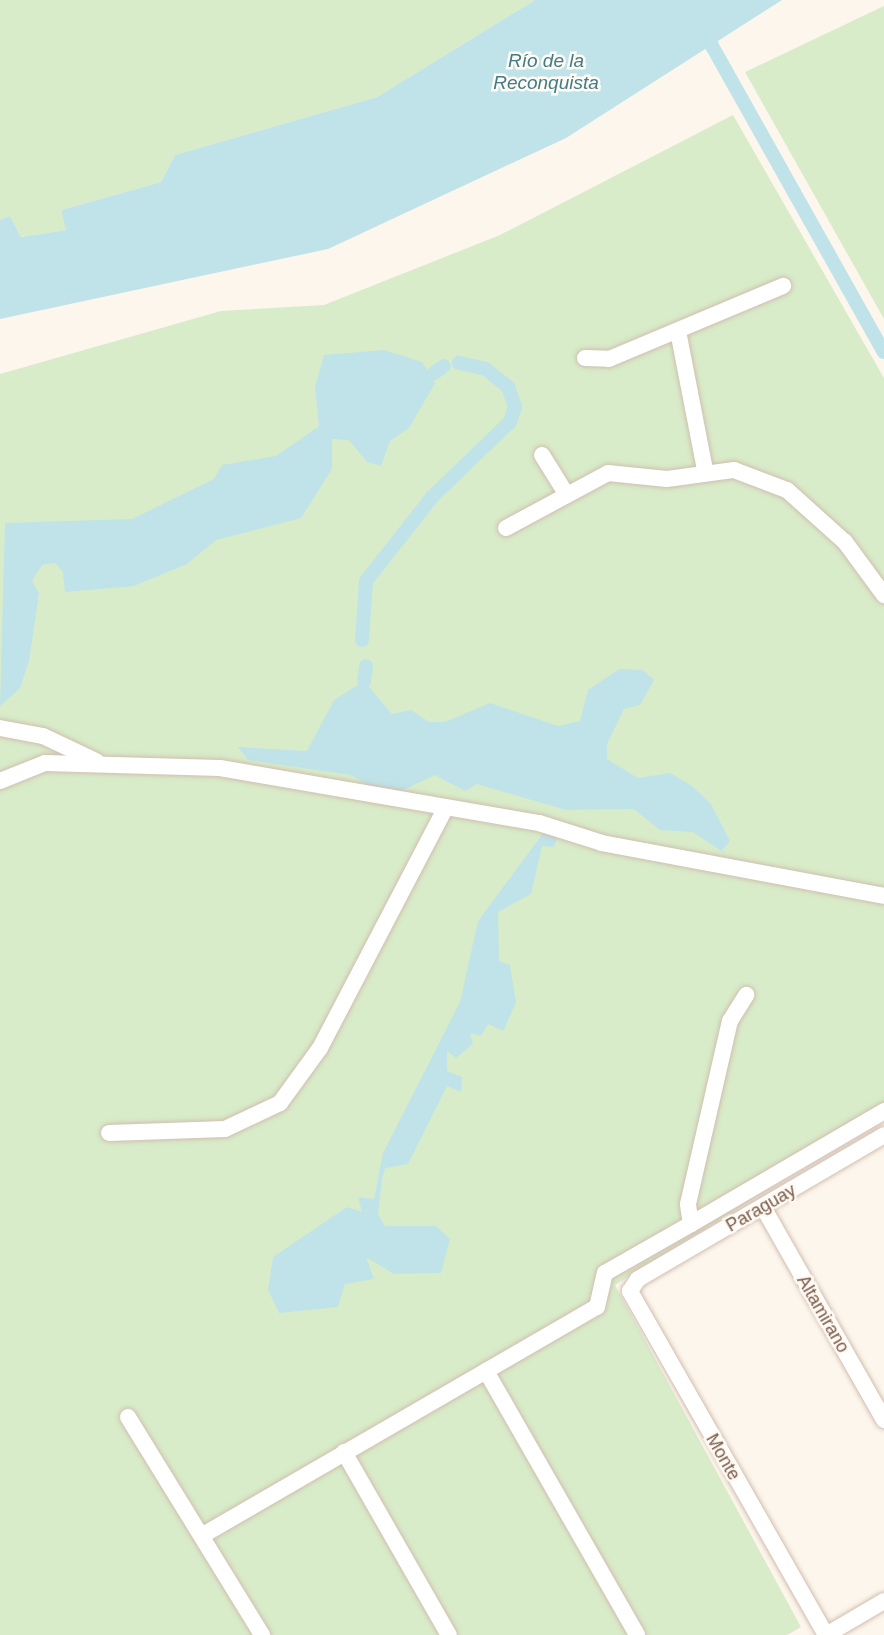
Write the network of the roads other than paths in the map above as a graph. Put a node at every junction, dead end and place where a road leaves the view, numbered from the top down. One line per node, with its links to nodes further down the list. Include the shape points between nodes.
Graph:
1 (783, 286): 2 (street)
2 (678, 331): 3 (street, via 609,359); 5 (street)
3 (585, 358)
4 (542, 455): 6 (street)
5 (705, 470): 6 (street, via 667,480 608,472); 8 (street, via 748,473 787,490 845,542)
6 (565, 492): 7 (street)
7 (506, 528)
8 (884, 596)
9 (0, 728): 10 (street)
10 (29, 732): 11 (street); 12 (street, via 40,752)
11 (98, 762): 12 (street); 14 (street, via 220,768)
12 (32, 765): 13 (street)
13 (0, 781)
14 (445, 809): 15 (street); 18 (street, via 320,1048 280,1103 225,1129)
15 (884, 896)
16 (746, 996): 21 (street, via 730,1021 688,1204)
17 (884, 1111): 21 (street)
18 (109, 1133)
19 (884, 1135): 20 (street, Paraguay)
20 (762, 1207): 22 (street, Paraguay); 25 (street, Altamirano)
21 (691, 1224): 23 (street, via 604,1273 597,1307)
22 (638, 1279): 32 (street, Monte, via 631,1300)
23 (486, 1371): 26 (street); 31 (street)
24 (128, 1417): 27 (street)
25 (884, 1420)
26 (344, 1452): 27 (street); 30 (street)
27 (203, 1535): 29 (street)
28 (884, 1601): 32 (street)
29 (262, 1635)
30 (449, 1635)
31 (637, 1635)
32 (826, 1635)

